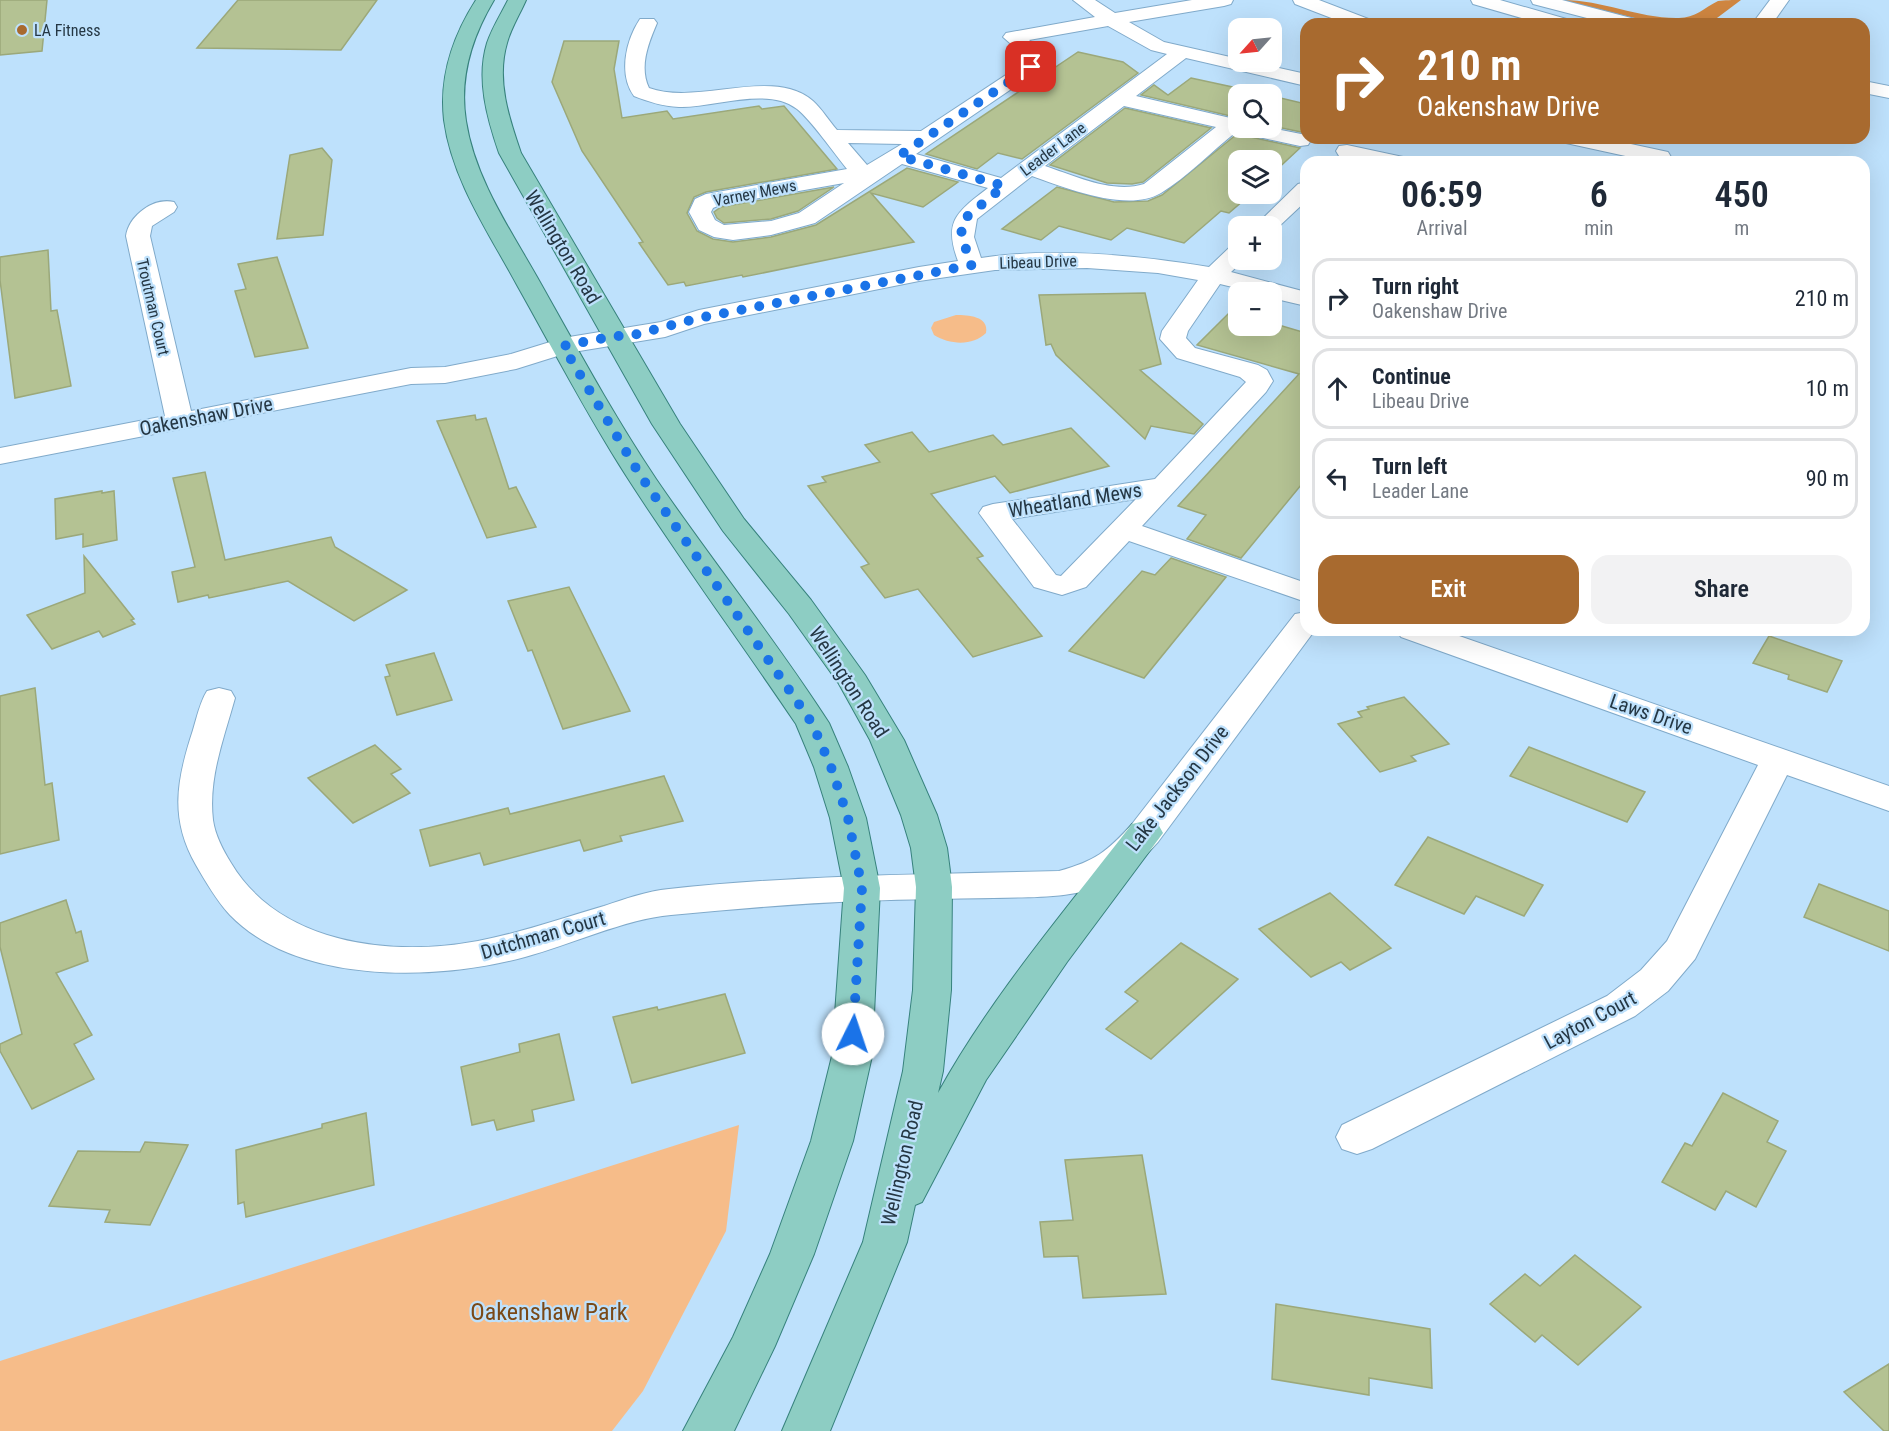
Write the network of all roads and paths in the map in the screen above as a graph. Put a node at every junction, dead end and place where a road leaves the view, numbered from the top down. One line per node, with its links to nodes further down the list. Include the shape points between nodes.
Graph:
1 (485, 0): 48 (main road, via 467,31 457,66 455,120 459,142 484,201)
2 (517, 0): 47 (main road, Wellington Road, via 497,44 494,63 494,98 500,124 531,193)
3 (1082, 0): 13 (street)
4 (1224, 0): 13 (street)
5 (1302, 0): 9 (street)
6 (1480, 0): 10 (street)
7 (1540, 0): 11 (street)
8 (1780, 0): 12 (street)
9 (1348, 18)
10 (1542, 18)
11 (1609, 18)
12 (1766, 18)
13 (1111, 20): 15 (street, via 1145,41); 26 (street, Varney Mews, via 1013,37 1038,57 1031,67)
14 (646, 23): 24 (street, via 634,71 638,86 647,95 678,102 752,94 791,97 801,101)
15 (1182, 52): 18 (street); 21 (street, Leader Lane)
16 (1870, 71): 17 (street)
17 (1889, 75)
18 (1300, 79)
19 (1870, 88): 20 (street)
20 (1889, 92)
21 (1121, 99): 22 (street); 35 (street, Leader Lane)
22 (1228, 123)
23 (1228, 134): 35 (street, via 1142,193 1111,191)
24 (831, 136): 26 (street); 36 (street)
25 (1282, 136): 27 (street)
26 (926, 138): 31 (street, Varney Mews)
27 (1300, 140)
28 (1598, 144): 33 (street)
29 (1669, 144): 34 (street)
30 (1348, 150): 32 (street)
31 (899, 156): 36 (street, Varney Mews); 37 (street)
32 (1372, 156)
33 (1646, 156)
34 (1660, 156)
35 (1028, 168): 37 (street, Leader Lane)
36 (869, 174): 36 (street, Varney Mews, via 714,200 703,204 700,212 706,224 723,233 798,221)
37 (1004, 186): 44 (street, Leader Lane, via 963,220 961,236)
38 (1300, 195): 40 (street)
39 (165, 207): 49 (street, Troutman Court, via 139,224 138,236)
40 (1277, 216)
41 (1282, 220): 42 (street)
42 (1300, 220)
43 (1228, 261): 45 (street)
44 (972, 265): 45 (street, Libeau Drive, via 1087,261); 47 (street, Libeau Drive, via 699,318 650,332)
45 (1214, 274): 46 (street, Libeau Drive); 51 (street, Wheatland Mews, via 1173,339 1186,353 1249,371 1260,381)
46 (1300, 297)
47 (608, 323): 48 (street, Oakenshaw Drive); 60 (main road, Wellington Road, via 666,424 733,525 800,607 854,682 887,740 919,815 929,848)
48 (563, 346): 49 (street, Oakenshaw Drive, via 516,361 445,375 411,376); 61 (main road, via 640,475 812,723 848,818)
49 (180, 421): 50 (street, Oakenshaw Drive)
50 (0, 456)
51 (1164, 486): 52 (street, Wheatland Mews); 52 (street, Wheatland Mews, via 993,513 1041,577 1062,586 1076,581)
52 (1123, 529): 53 (street, Wheatland Mews)
53 (1300, 591)
54 (1300, 629): 59 (street, Lake Jackson Drive)
55 (1429, 636): 57 (street, Laws Drive)
56 (219, 698): 61 (street, Dutchman Court, via 199,769 195,805 201,840 231,894 274,930 312,947 358,957 445,959 510,948 666,902)
57 (1778, 759): 58 (street, Laws Drive); 62 (street, Layton Court, via 1682,949 1648,989)
58 (1889, 799)
59 (1145, 833): 60 (street, Lake Jackson Drive, via 1110,868 1088,878 1047,885); 63 (main road, via 1028,987 972,1069)
60 (934, 887): 61 (street, Lake Jackson Drive); 63 (main road, Wellington Road, via 932,990 923,1071)
61 (862, 888): 64 (main road, via 852,1056 832,1141 792,1254 752,1346)
62 (1357, 1137)
63 (889, 1223): 65 (main road, Wellington Road, via 824,1395)
64 (707, 1431)
65 (806, 1431)

